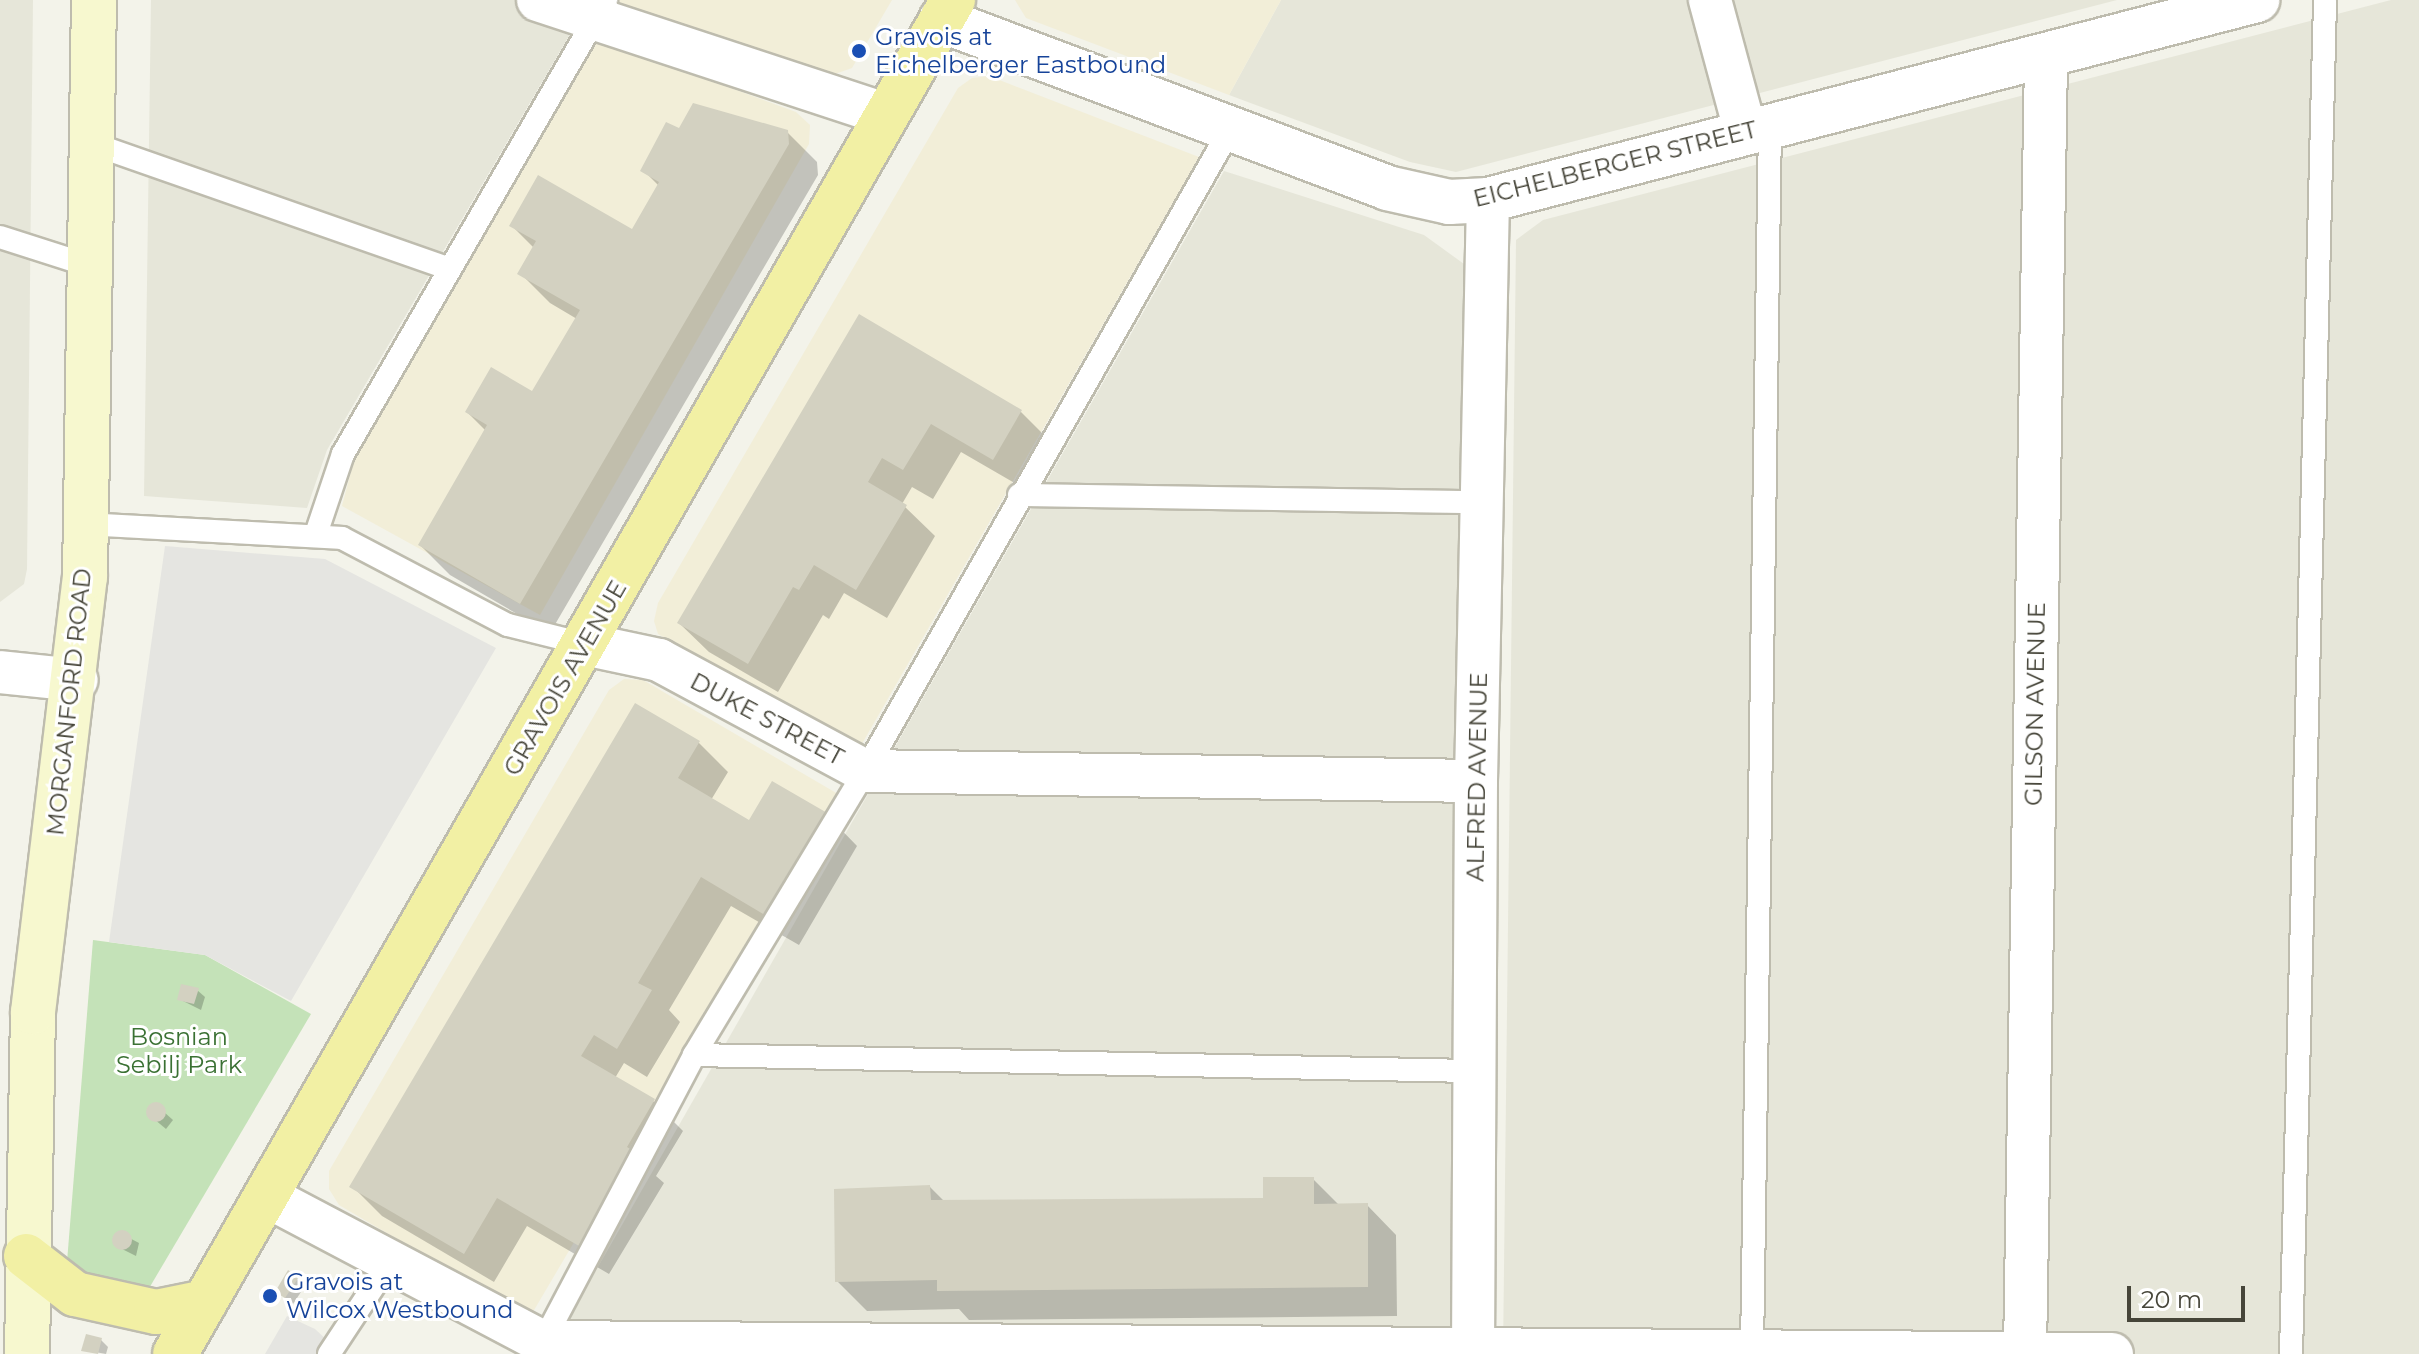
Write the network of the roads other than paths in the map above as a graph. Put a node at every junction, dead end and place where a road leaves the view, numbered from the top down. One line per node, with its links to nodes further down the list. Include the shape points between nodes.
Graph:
1 (94, 0): 12 (main road, MORGANFORD ROAD)
2 (538, 0): 6 (street)
3 (1710, 0): 11 (street)
4 (2257, 0): 8 (street, EICHELBERGER STREET)
5 (2325, 0): 40 (lane)
6 (600, 9): 9 (street); 16 (lane)
7 (947, 10): 9 (main road, GRAVOIS AVENUE); 10 (street, EICHELBERGER STREET)
8 (2046, 55): 11 (street, EICHELBERGER STREET); 35 (street, GILSON AVENUE)
9 (887, 115): 21 (main road, GRAVOIS AVENUE)
10 (1231, 128): 13 (street, EICHELBERGER STREET, via 1387,188 1449,202); 17 (lane)
11 (1758, 130): 13 (street, EICHELBERGER STREET); 33 (lane)
12 (93, 144): 15 (main road, MORGANFORD ROAD); 16 (lane)
13 (1488, 200): 18 (street, ALFRED AVENUE)
14 (0, 237): 15 (lane)
15 (91, 266): 19 (main road, MORGANFORD ROAD)
16 (450, 269): 20 (lane, via 343,454)
17 (1019, 495): 18 (lane); 24 (lane)
18 (1482, 502): 25 (street, ALFRED AVENUE)
19 (86, 524): 20 (lane, DUKE STREET); 23 (main road, MORGANFORD ROAD)
20 (316, 534): 21 (lane, DUKE STREET, via 342,538 508,625)
21 (584, 644): 24 (street, DUKE STREET, via 659,660); 28 (main road, GRAVOIS AVENUE)
22 (0, 672): 23 (street)
23 (77, 680): 29 (main road, MORGANFORD ROAD, via 33,1012)
24 (865, 771): 25 (street, DUKE STREET); 26 (lane)
25 (1476, 781): 27 (street, ALFRED AVENUE)
26 (694, 1055): 27 (lane); 32 (lane)
27 (1474, 1071): 34 (street, ALFRED AVENUE)
28 (266, 1196): 30 (street); 31 (main road, GRAVOIS AVENUE)
29 (26, 1256): 31 (main road, via 61,1286 103,1301 156,1312); 36 (main road, MORGANFORD ROAD)
30 (389, 1263): 32 (street); 38 (lane)
31 (205, 1302): 37 (main road, GRAVOIS AVENUE)
32 (543, 1342): 34 (street)
33 (1752, 1351): 34 (street); 35 (street)
34 (1473, 1352)
35 (2025, 1352): 39 (street)
36 (27, 1354)
37 (175, 1354)
38 (329, 1354)
39 (2112, 1354)
40 (2291, 1354)

